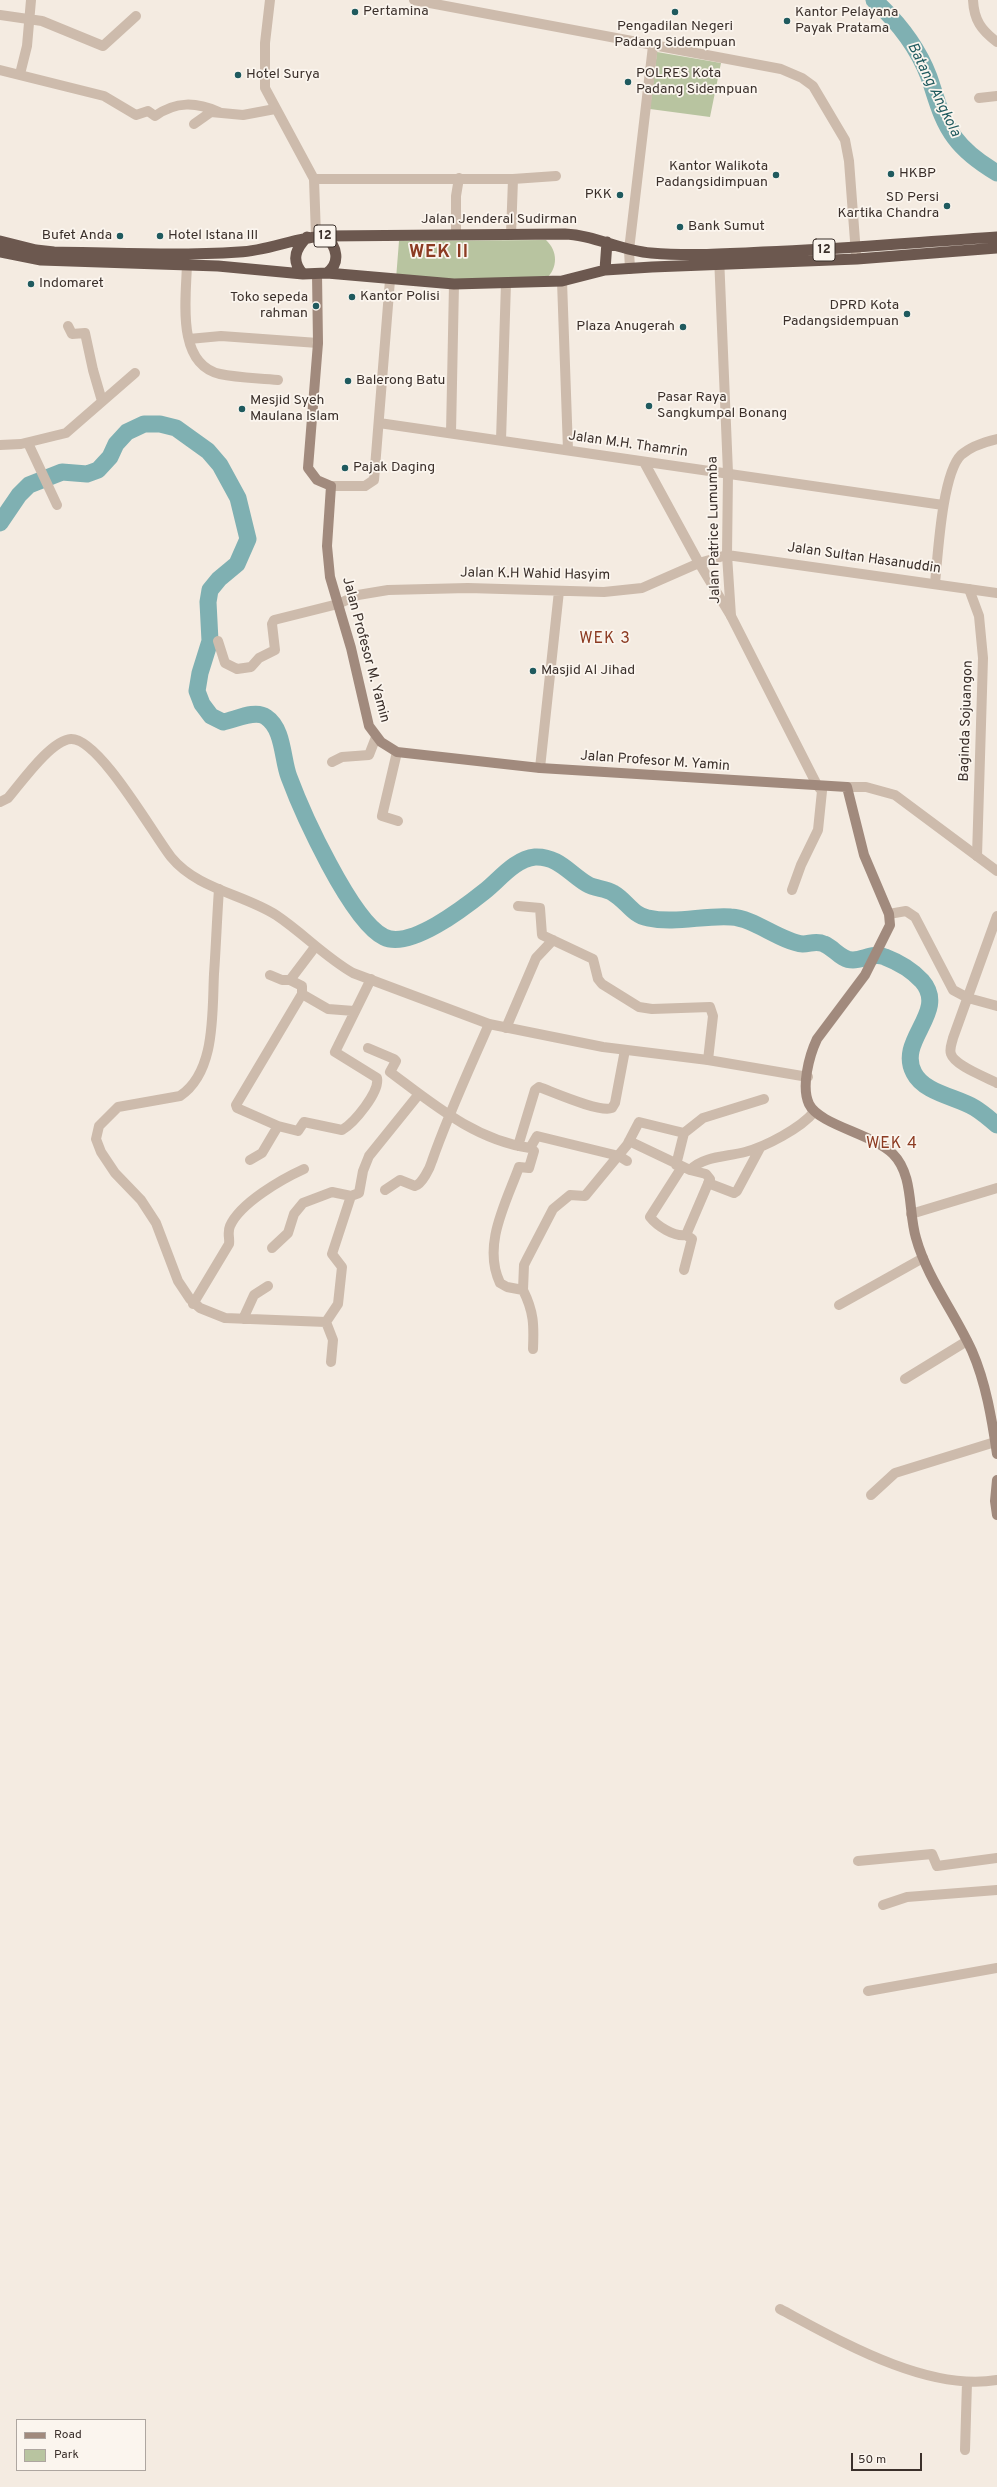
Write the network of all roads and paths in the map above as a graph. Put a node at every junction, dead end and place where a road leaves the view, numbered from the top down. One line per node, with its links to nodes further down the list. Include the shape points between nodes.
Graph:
1 (31, 0): 7 (street)
2 (270, 0): 14 (street, via 264,80)
3 (414, 0): 9 (street)
4 (973, 0): 8 (street, via 973,11 979,26)
5 (0, 15): 7 (street)
6 (136, 16): 7 (street, via 103,46)
7 (30, 18): 11 (street)
8 (997, 42)
9 (653, 46): 28 (street); 30 (street, via 781,69 809,82 842,133 848,147)
10 (0, 70): 11 (street)
11 (20, 74): 15 (street, via 104,96 136,114 148,111 155,116 179,104 199,104)
12 (997, 96): 13 (street)
13 (979, 98)
14 (275, 108): 15 (street, via 243,115); 19 (street)
15 (219, 112): 16 (street, via 208,114)
16 (194, 124)
17 (556, 176): 20 (street)
18 (459, 178): 19 (street); 20 (street); 21 (street, via 456,196)
19 (314, 179): 23 (street)
20 (513, 179): 22 (street)
21 (456, 235): 22 (highway, Jalan Jenderal Sudirman / 12); 23 (highway, Jalan Jenderal Sudirman / 12)
22 (512, 235): 26 (highway, Jalan Jenderal Sudirman / 12, via 577,235)
23 (316, 236): 25 (highway, Jalan Jenderal Sudirman / 12, via 246,252 211,253 54,252); 35 (highway, via 298,247 295,256 298,268); 36 (highway, via 334,247 336,256 335,266)
24 (997, 237): 30 (highway, Jalan Jenderal Sudirman / 12)
25 (0, 241)
26 (607, 242): 28 (highway, Jalan Jenderal Sudirman / 12); 34 (highway)
27 (997, 248): 30 (highway, Jalan Jenderal Sudirman / 12)
28 (629, 250): 31 (highway, Jalan Jenderal Sudirman / 12); 33 (street)
29 (0, 252): 32 (highway, Jalan Jenderal Sudirman / 12, via 41,260)
30 (856, 254): 31 (highway, Jalan Jenderal Sudirman / 12)
31 (720, 260): 33 (highway, Jalan Jenderal Sudirman / 12); 55 (street, Jalan Patrice Lumumba)
32 (187, 264): 35 (highway, Jalan Jenderal Sudirman / 12); 42 (street, via 186,310)
33 (630, 269): 34 (highway, Jalan Jenderal Sudirman / 12)
34 (605, 270): 38 (highway, Jalan Jenderal Sudirman / 12)
35 (303, 274): 36 (highway, Jalan Jenderal Sudirman / 12)
36 (322, 274): 37 (highway, Jalan Jenderal Sudirman / 12); 43 (main road)
37 (390, 280): 40 (highway, Jalan Jenderal Sudirman / 12); 47 (street)
38 (562, 281): 39 (highway, Jalan Jenderal Sudirman / 12); 53 (street)
39 (506, 283): 40 (highway, Jalan Jenderal Sudirman / 12); 50 (street)
40 (454, 284): 48 (street)
41 (68, 326): 46 (street, via 72,334 85,333)
42 (189, 339): 43 (street, via 221,336); 45 (street, via 195,358 211,371)
43 (318, 343): 56 (main road, via 308,468 317,480)
44 (136, 373): 46 (street)
45 (278, 380)
46 (102, 401): 51 (street, via 95,410 66,433)
47 (379, 422): 48 (street, Jalan M.H. Thamrin); 56 (street, via 372,482 366,486)
48 (451, 433): 50 (street, Jalan M.H. Thamrin)
49 (997, 439): 57 (street, via 976,445 957,460)
50 (501, 440): 53 (street, Jalan M.H. Thamrin)
51 (28, 442): 52 (street); 58 (street)
52 (0, 446)
53 (568, 450): 54 (street, Jalan M.H. Thamrin)
54 (644, 462): 55 (street, Jalan M.H. Thamrin); 60 (street)
55 (728, 473): 57 (street, Jalan M.H. Thamrin); 59 (street, Jalan Patrice Lumumba)
56 (332, 486): 65 (main road, Jalan Profesor M. Yamin, via 327,560)
57 (943, 505): 61 (street)
58 (57, 506)
59 (727, 554): 60 (street, Jalan K.H Wahid Hasyim); 61 (street, Jalan Sultan Hasanuddin); 66 (street, Jalan Patrice Lumumba)
60 (699, 563): 63 (street, Jalan K.H Wahid Hasyim, via 642,588 604,592); 66 (street)
61 (935, 583): 62 (street, Jalan Sultan Hasanuddin)
62 (969, 589): 64 (street, Jalan Sultan Hasanuddin); 76 (street, Baginda Sojuangon, via 979,616 983,658)
63 (559, 591): 65 (street, Jalan K.H Wahid Hasyim, via 414,588 373,591); 71 (street)
64 (997, 592)
65 (338, 604): 67 (street, Jalan K.H Wahid Hasyim, via 274,620 272,624 275,650 259,658 251,667 237,669 228,666); 68 (main road, Jalan Profesor M. Yamin, via 351,648 366,720)
66 (731, 616): 72 (street, Jalan Patrice Lumumba)
67 (218, 641)
68 (376, 737): 69 (main road, Jalan Profesor M. Yamin); 70 (street, via 369,755 342,757)
69 (397, 752): 71 (main road, Jalan Profesor M. Yamin); 75 (street, via 382,816)
70 (332, 762)
71 (540, 768): 72 (main road, Jalan Profesor M. Yamin)
72 (817, 785): 73 (main road, Jalan Profesor M. Yamin); 79 (street, Jalan Patrice Lumumba, via 822,791 819,826 800,865)
73 (847, 787): 76 (street, via 866,787 895,795); 81 (main road, via 864,855)
74 (0, 802): 78 (street, via 8,798 45,755 60,742 71,739 81,742 111,771 173,858 188,872)
75 (398, 821)
76 (976, 856): 77 (street)
77 (997, 871)
78 (219, 889): 84 (street, via 275,914); 124 (street, via 214,1018 203,1068 188,1091 180,1096 118,1107 99,1126 96,1139 115,1173 141,1200 156,1223 178,1281)
79 (792, 890)
80 (518, 906): 83 (street, via 540,908 542,934)
81 (889, 914): 89 (street, via 906,911 915,917 949,985); 97 (main road, via 890,928 865,976 817,1039 812,1050)
82 (997, 916): 89 (street)
83 (553, 940): 93 (street, via 536,958); 96 (street, via 593,959 598,979 602,984 639,1007 710,1007 713,1016)
84 (315, 947): 86 (street, via 335,963); 87 (street)
85 (270, 975): 87 (street)
86 (371, 979): 91 (street); 92 (street)
87 (290, 980): 88 (street, via 302,986)
88 (302, 994): 91 (street, via 328,1009); 103 (street, via 236,1105 237,1108)
89 (968, 998): 90 (street); 98 (street, via 953,1038 951,1054 960,1065)
90 (997, 1006)
91 (354, 1011): 103 (street, via 335,1052 377,1078 378,1083 370,1099 358,1116 342,1130 304,1122 298,1131)
92 (488, 1024): 93 (street); 102 (street)
93 (506, 1028): 95 (street)
94 (368, 1048): 99 (street, via 394,1059 396,1061 390,1072)
95 (625, 1050): 96 (street); 106 (street, via 612,1108 607,1110 539,1087 535,1090)
96 (708, 1060): 97 (street)
97 (808, 1077): 101 (main road, via 807,1099)
98 (997, 1083)
99 (419, 1094): 102 (street); 116 (street, via 369,1156 363,1171 361,1188 356,1195)
100 (764, 1099): 104 (street, via 703,1118)
101 (814, 1112): 108 (street, via 803,1122); 117 (main road, via 824,1119 862,1134 893,1154 905,1175)
102 (448, 1115): 106 (street, via 488,1137); 115 (street, via 431,1165 419,1184 415,1186 400,1180)
103 (278, 1126): 110 (street, via 262,1153)
104 (684, 1133): 105 (street, via 642,1121); 111 (street)
105 (629, 1141): 109 (street); 111 (street)
106 (518, 1146): 107 (street)
107 (530, 1148): 109 (street, via 537,1136); 123 (street, via 534,1150 529,1168 519,1167 493,1240 500,1283)
108 (760, 1148): 111 (street); 113 (street, via 738,1191 734,1193)
109 (623, 1158): 123 (street, via 585,1196 570,1194 553,1209 524,1265)
110 (250, 1160)
111 (683, 1167): 113 (street, via 710,1176); 118 (street, via 650,1217 676,1234)
112 (304, 1169): 124 (street, via 247,1205 230,1225 229,1244)
113 (708, 1183): 118 (street)
114 (997, 1188): 117 (street)
115 (385, 1190)
116 (351, 1196): 119 (street, via 332,1192 303,1203 294,1214 288,1233); 127 (street, via 332,1254 342,1267 338,1304)
117 (911, 1214): 120 (main road, via 915,1237)
118 (686, 1235): 121 (street, via 692,1239)
119 (272, 1248)
120 (923, 1258): 125 (street); 128 (main road)
121 (684, 1270)
122 (268, 1286): 126 (street, via 254,1295)
123 (523, 1290): 129 (street, via 534,1318)
124 (193, 1304): 126 (street, via 226,1318)
125 (839, 1305)
126 (243, 1319): 127 (street)
127 (326, 1322): 130 (street, via 333,1340)
128 (967, 1340): 131 (street); 132 (main road)
129 (533, 1349)
130 (331, 1362)
131 (905, 1379)
132 (994, 1415): 133 (main road)
133 (995, 1442): 134 (main road); 136 (street, via 895,1473)
134 (997, 1454)
135 (997, 1480): 137 (main road)
136 (871, 1495)
137 (997, 1515)
138 (997, 1858): 139 (street, via 937,1866 932,1854)
139 (858, 1862)
140 (997, 1890): 141 (street, via 922,1895)
141 (883, 1905)
142 (997, 1968): 143 (street)
143 (868, 1991)
144 (780, 2309): 146 (street, via 828,2335 903,2368 928,2376)
145 (997, 2380): 146 (street)
146 (967, 2382): 147 (street)
147 (965, 2450)

